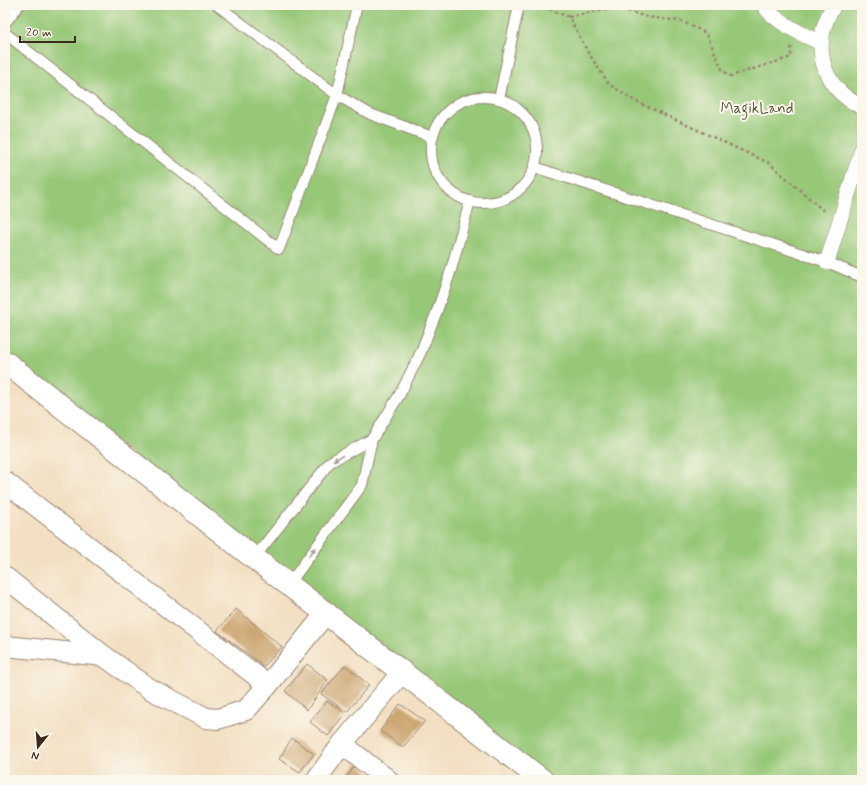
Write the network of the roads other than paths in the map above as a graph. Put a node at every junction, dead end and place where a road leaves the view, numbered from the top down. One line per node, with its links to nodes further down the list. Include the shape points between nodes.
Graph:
1 (20, 5): 7 (lane)
2 (218, 5): 10 (lane)
3 (357, 5): 10 (lane)
4 (519, 5): 11 (lane)
5 (764, 5): 9 (street, via 768,11)
6 (827, 9): 9 (street)
7 (5, 23)
8 (5, 33): 10 (lane, via 279,249)
9 (821, 44): 12 (street, via 822,58 833,84 853,103)
10 (337, 95): 13 (lane, via 370,114)
11 (499, 99): 13 (lane, via 482,97 465,100 450,108 439,121); 15 (lane, via 515,106 527,118 535,134 537,151)
12 (862, 107)
13 (432, 137): 16 (lane, via 432,164 438,177 457,196)
14 (862, 149): 17 (street)
15 (534, 167): 16 (lane, via 527,182 516,193 486,203); 17 (lane)
16 (470, 201): 20 (lane, via 451,270 420,354 400,394)
17 (827, 262): 18 (lane)
18 (862, 278)
19 (5, 362): 22 (street)
20 (372, 439): 22 (lane, one-way to 22, via 330,462); 24 (lane, one-way to 20, via 362,485)
21 (5, 482): 29 (street)
22 (254, 558): 24 (street)
23 (5, 577): 27 (street)
24 (289, 584): 25 (street)
25 (327, 612): 28 (street); 29 (street)
26 (5, 646): 27 (street)
27 (104, 656): 29 (street, via 150,689 206,718 218,719 246,710)
28 (403, 672): 30 (street); 33 (street)
29 (268, 686)
30 (342, 744): 31 (street); 32 (street)
31 (316, 780)
32 (388, 780)
33 (542, 780)

